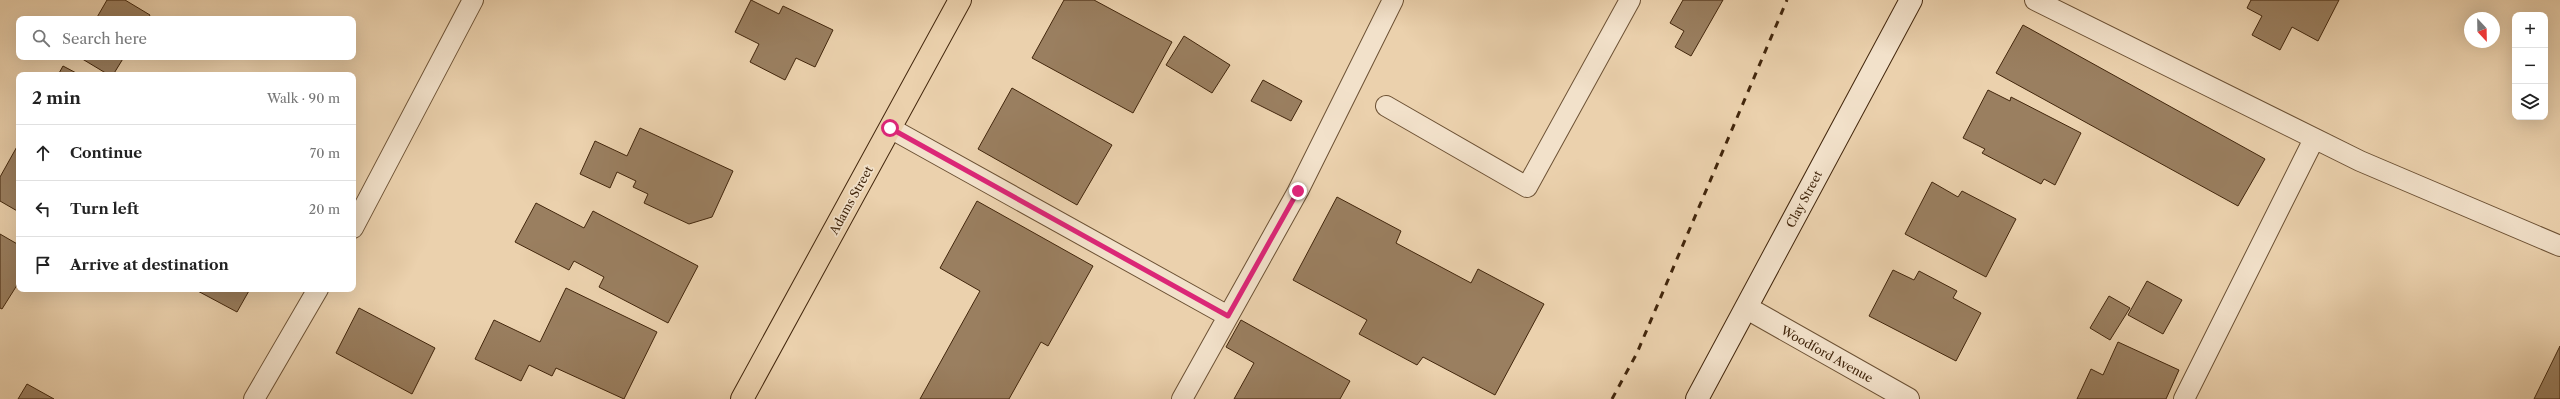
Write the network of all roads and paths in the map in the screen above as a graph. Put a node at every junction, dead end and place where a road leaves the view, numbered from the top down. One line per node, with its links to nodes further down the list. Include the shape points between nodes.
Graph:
1 (473, 0): 10 (lane)
2 (960, 0): 8 (main road, Adams Street)
3 (1393, 0): 14 (lane, via 1298,191)
4 (1630, 0): 7 (lane, via 1527,187)
5 (1911, 0): 13 (street, Clay Street)
6 (2035, 0): 9 (lane)
7 (1386, 106)
8 (890, 128): 14 (lane); 16 (main road, Adams Street)
9 (2314, 139): 11 (lane); 20 (lane)
10 (356, 222)
11 (2560, 246)
12 (316, 292): 15 (lane)
13 (1747, 308): 18 (street, Clay Street); 19 (street, Woodford Avenue)
14 (1228, 316): 17 (lane)
15 (254, 399)
16 (742, 399)
17 (1182, 399)
18 (1697, 399)
19 (1908, 399)
20 (2184, 399)

